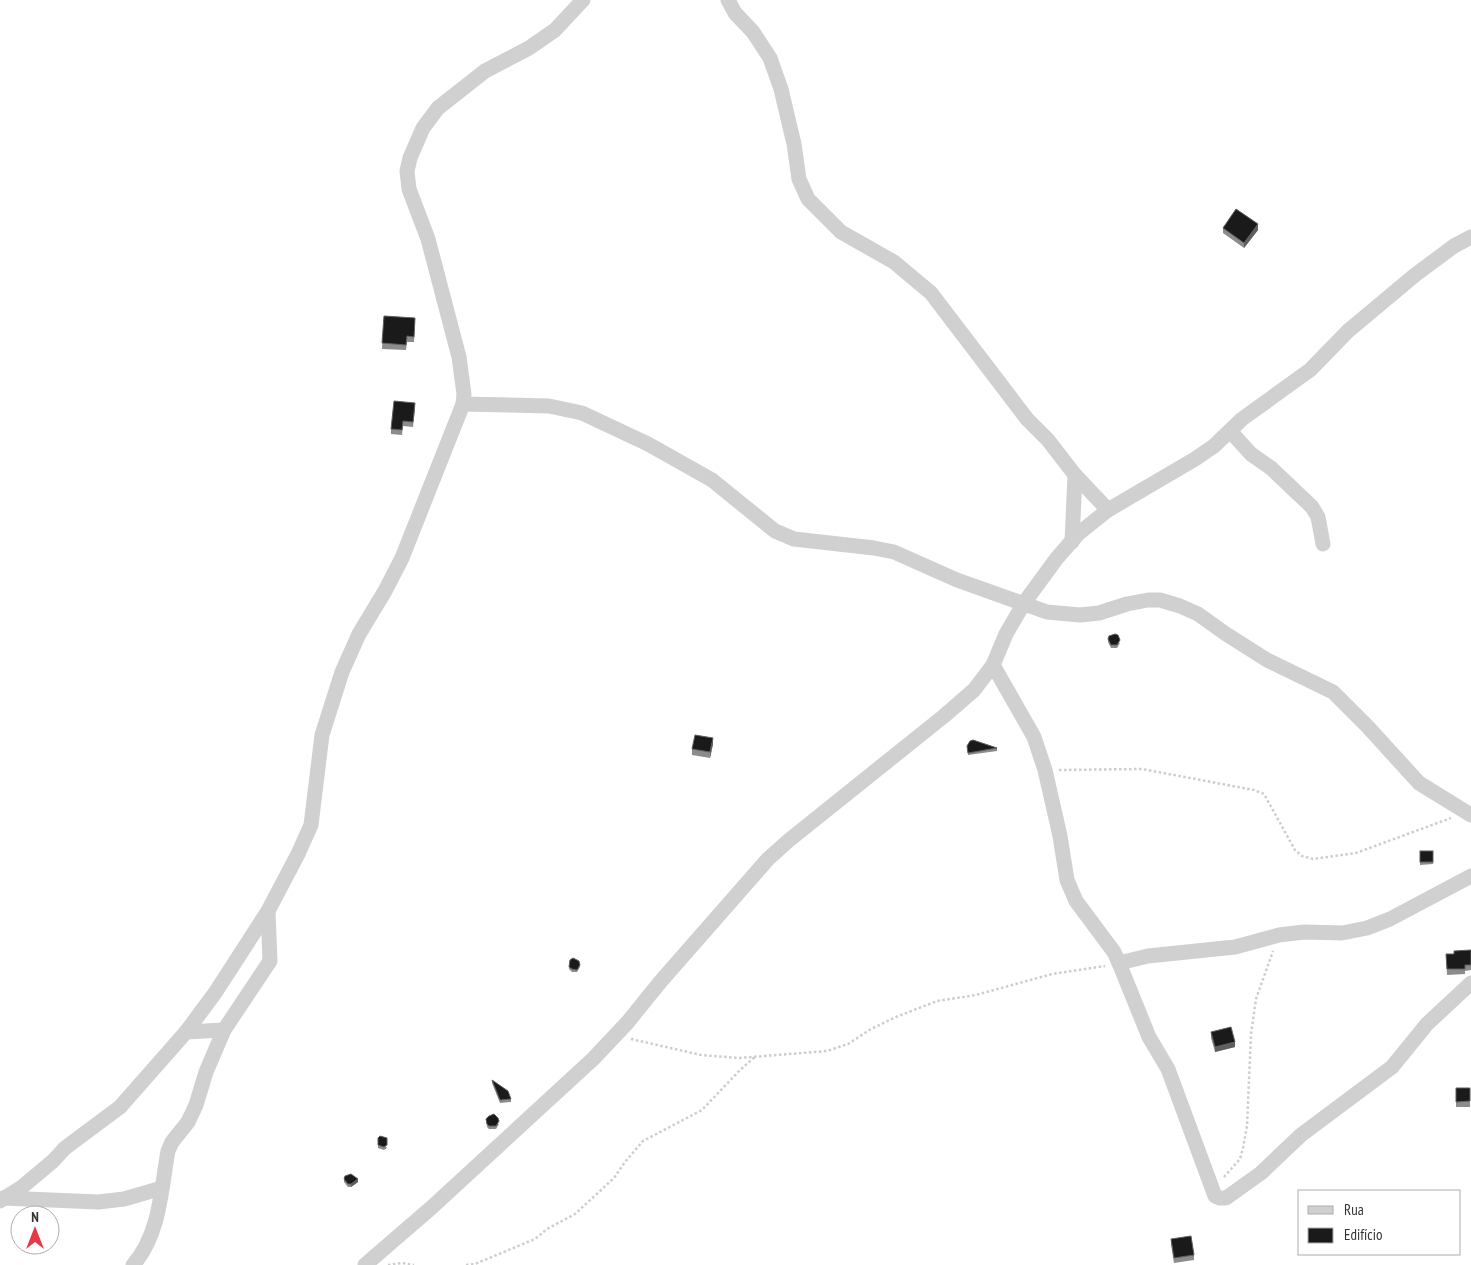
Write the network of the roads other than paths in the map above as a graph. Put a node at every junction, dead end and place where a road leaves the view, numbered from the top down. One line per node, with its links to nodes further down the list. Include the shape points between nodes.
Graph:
1 (583, 0): 4 (street, via 555,30 485,71 438,108 423,128 410,158 407,171 409,189 428,239 459,357)
2 (728, 0): 6 (street, via 770,58 794,144 799,179 808,199 841,232 894,262 931,293)
3 (1471, 237): 5 (street, via 1415,275 1348,331 1310,370)
4 (463, 404): 10 (street, via 549,406 582,413 648,444 712,480 775,530 794,539 885,550 966,584); 14 (street, via 402,558 359,634 342,672 322,735 311,825)
5 (1230, 431): 7 (street, via 1195,459); 9 (street, via 1251,454 1271,468 1312,507 1318,517)
6 (1075, 476): 7 (street); 8 (street)
7 (1108, 510): 8 (street)
8 (1072, 542): 10 (street)
9 (1323, 544)
10 (1024, 603): 11 (street); 12 (street, via 1047,612 1080,615 1160,600 1198,614 1267,660 1333,692 1419,783)
11 (993, 665): 15 (street, via 1034,737 1045,770 1067,880 1076,901 1114,952); 22 (street, via 974,690 944,716 768,859 616,1035 501,1145)
12 (1469, 814)
13 (1471, 876): 15 (street, via 1368,928 1342,933 1304,932 1235,947 1148,956)
14 (268, 911): 17 (street, via 270,961); 18 (street)
15 (1119, 964): 16 (street, via 1149,1037 1168,1069 1215,1196 1220,1198 1226,1198 1261,1173 1301,1135 1392,1067 1427,1024)
16 (1471, 983)
17 (224, 1030): 18 (street); 19 (street, via 196,1106 168,1151)
18 (186, 1032): 20 (street, via 120,1107 65,1148 22,1187)
19 (162, 1188): 20 (street, via 124,1199 98,1202); 21 (street, via 154,1228 142,1255)
20 (2, 1199)
21 (133, 1265)
22 (365, 1265)

